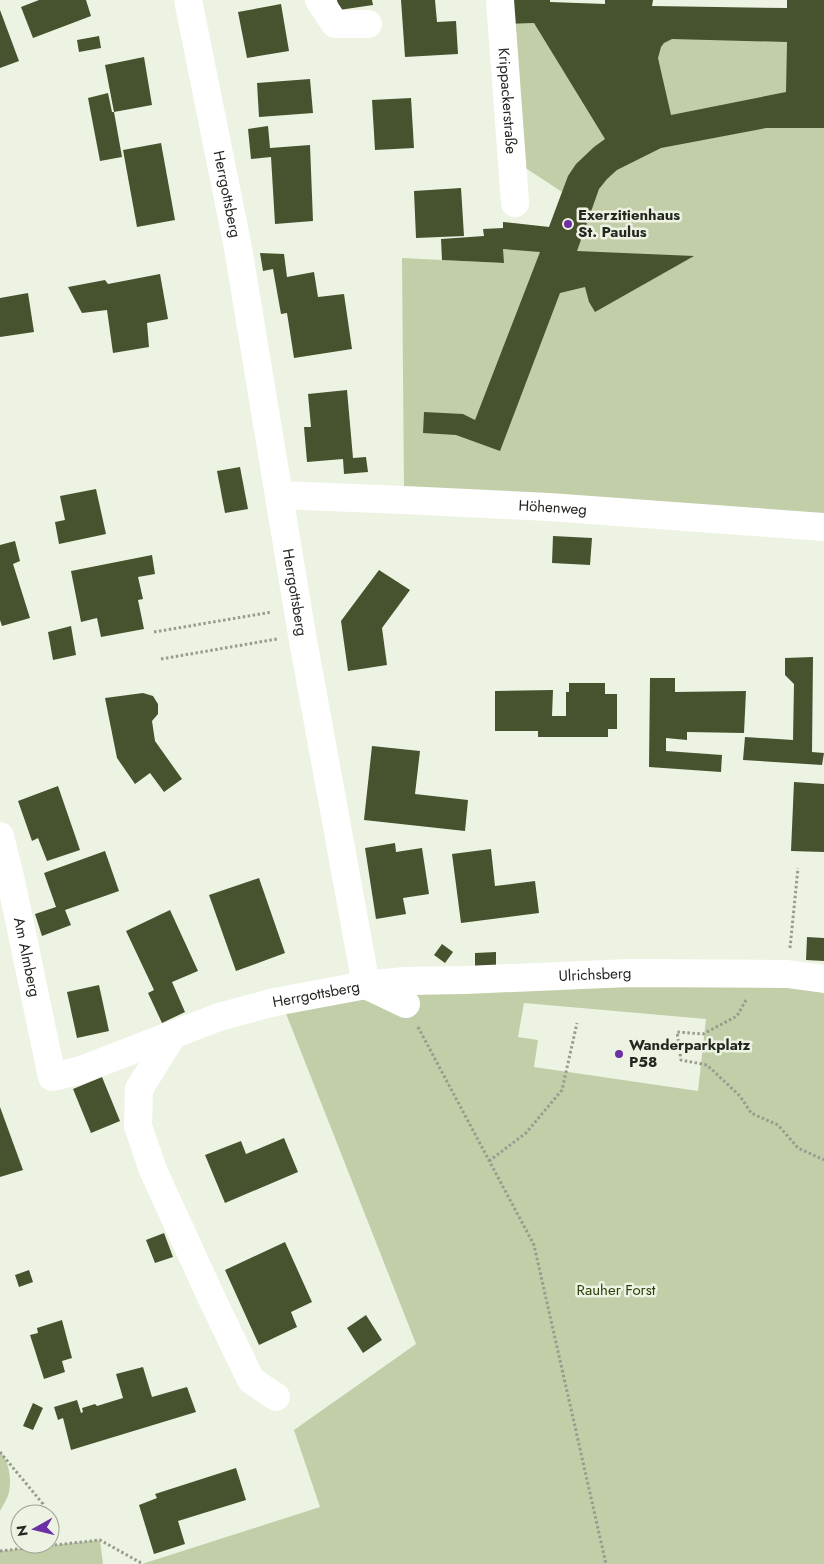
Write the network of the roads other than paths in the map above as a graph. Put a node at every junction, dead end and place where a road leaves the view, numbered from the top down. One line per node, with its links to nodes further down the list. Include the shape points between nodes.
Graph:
1 (319, 0): 4 (street, via 335,24)
2 (500, 0): 5 (street, Krippackerstraße)
3 (192, 1): 6 (street, Herrgottsberg)
4 (368, 24)
5 (516, 203)
6 (279, 495): 7 (street, Höhenweg, via 540,507); 10 (street, Herrgottsberg)
7 (824, 527)
8 (0, 836): 13 (street, Am Almberg)
9 (824, 979): 10 (street, Ulrichsberg, via 780,974 629,973)
10 (366, 985): 11 (street); 12 (street, Herrgottsberg, via 275,1002 219,1017)
11 (406, 1004)
12 (172, 1036): 13 (street, Herrgottsberg, via 78,1072); 14 (street, via 139,1089 138,1126 153,1170 251,1380)
13 (52, 1077)
14 (276, 1397)

